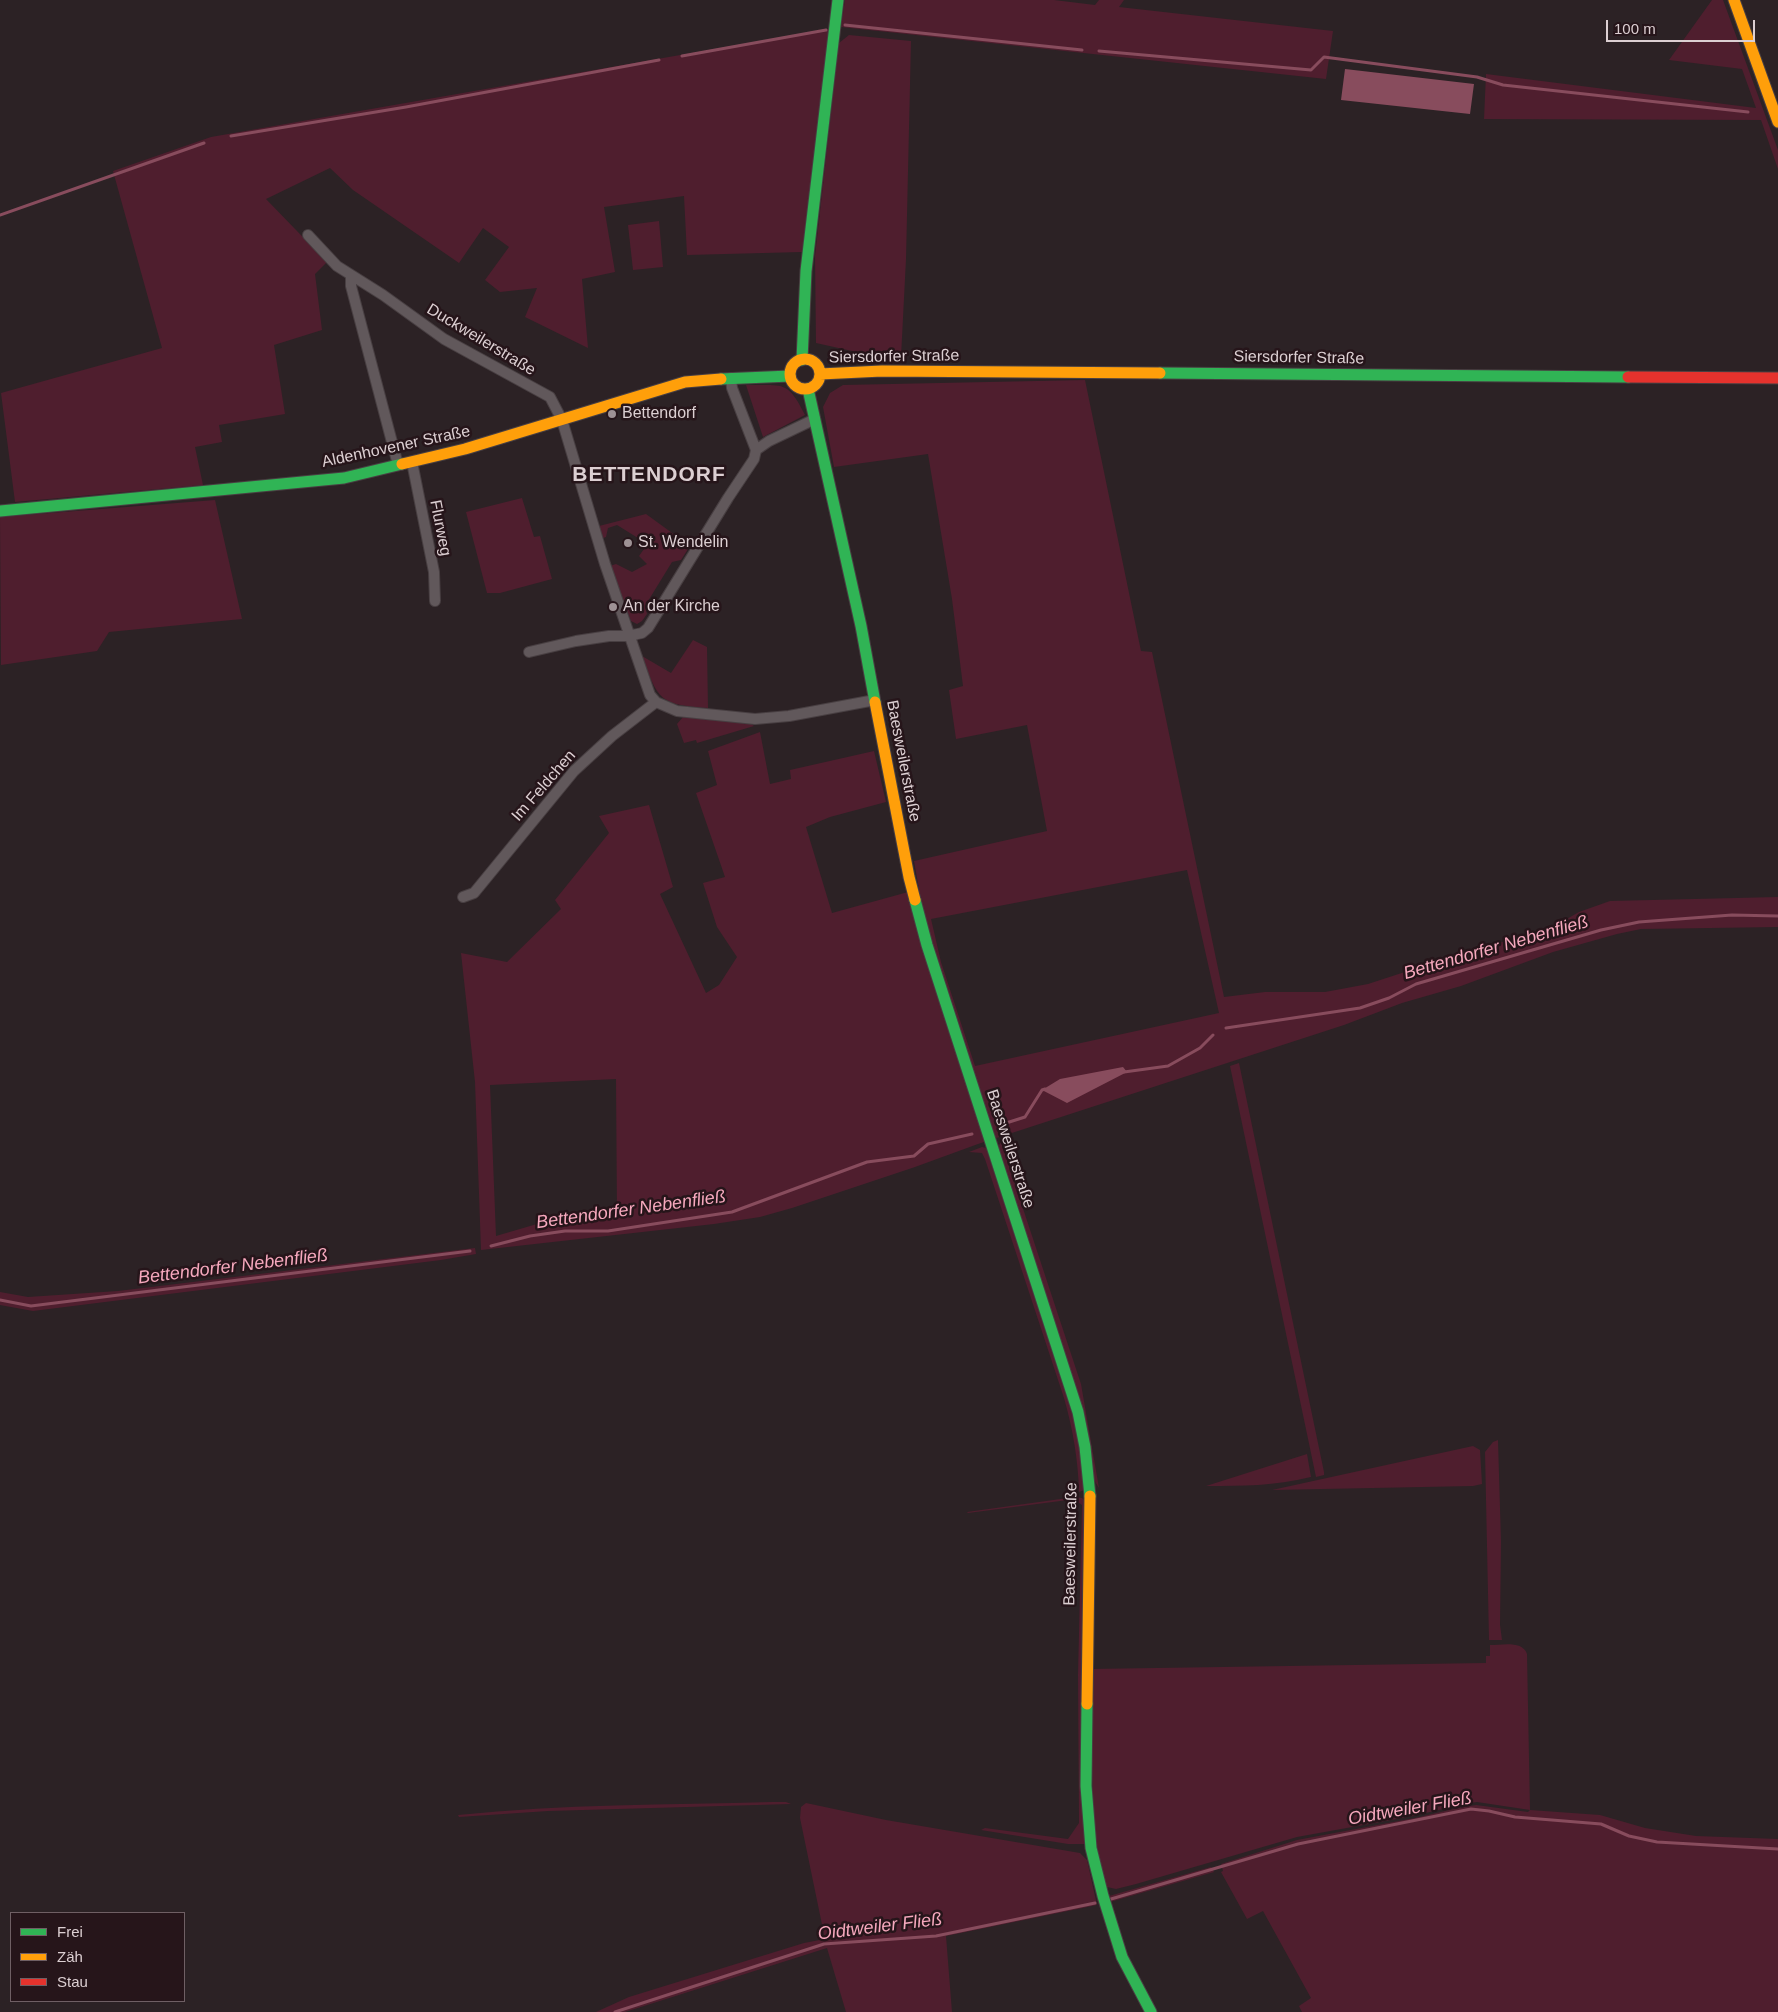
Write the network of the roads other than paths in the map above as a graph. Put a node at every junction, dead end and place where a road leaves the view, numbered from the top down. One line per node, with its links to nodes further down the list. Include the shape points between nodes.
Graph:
1 (838, 0): 6 (street, via 806,271)
2 (1734, 0): 3 (street)
3 (1778, 122)
4 (308, 235): 5 (street, Duckweilerstraße)
5 (351, 276): 13 (street, Duckweilerstraße, via 444,339 550,397); 16 (street)
6 (802, 360): 7 (street, via 814,362); 8 (street, via 793,366)
7 (820, 374): 10 (street, Siersdorfer Straße, via 882,371); 11 (street, via 818,382)
8 (790, 376): 9 (street, Aldenhovener Straße); 11 (street, via 796,387)
9 (731, 378): 13 (street, Aldenhovener Straße, via 685,382); 14 (street)
10 (1778, 378)
11 (808, 389): 12 (street, Baesweilerstraße)
12 (816, 418): 14 (street); 21 (street, Baesweilerstraße)
13 (562, 420): 15 (street, Aldenhovener Straße); 19 (street)
14 (756, 450): 19 (street, via 754,459 648,628)
15 (412, 462): 16 (street, Aldenhovener Straße); 18 (street, Flurweg, via 434,572)
16 (398, 465): 17 (street, Aldenhovener Straße, via 344,478)
17 (0, 511)
18 (435, 601)
19 (628, 636): 20 (street, via 576,641); 22 (street, via 650,695)
20 (529, 652)
21 (875, 700): 22 (street, via 755,720 677,711); 24 (street, Baesweilerstraße, via 909,877 927,945 1069,1380 1085,1447 1090,1493 1086,1786 1091,1848 1102,1896 1122,1957)
22 (656, 702): 23 (street, Im Feldchen, via 574,771 474,893)
23 (463, 897)
24 (1151, 2012)

